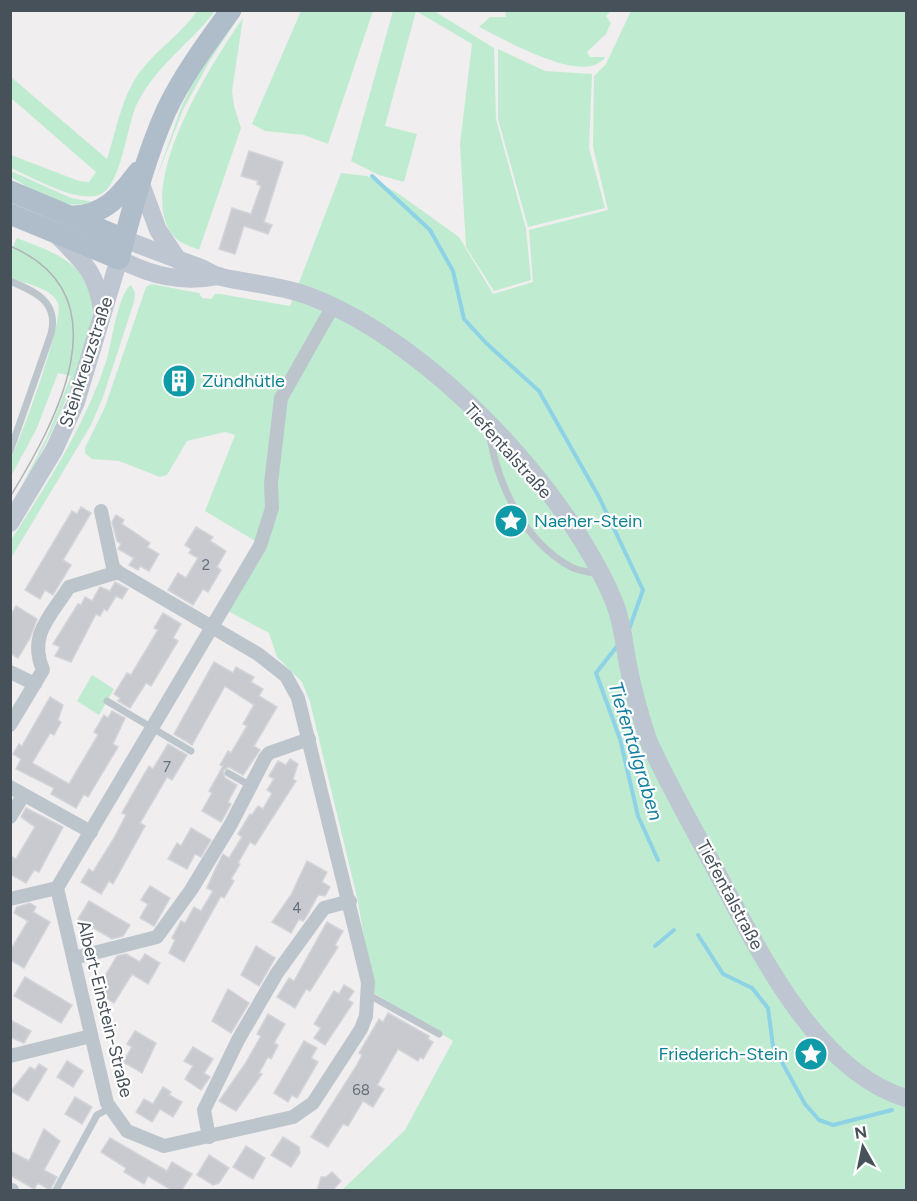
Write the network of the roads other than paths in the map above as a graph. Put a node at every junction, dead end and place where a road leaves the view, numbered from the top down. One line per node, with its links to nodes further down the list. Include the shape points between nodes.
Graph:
1 (231, 10): 2 (main road, via 177,90)
2 (148, 157): 3 (main road); 6 (main road, via 122,195 96,213)
3 (141, 184): 8 (main road); 10 (street, via 158,230)
4 (10, 191): 6 (main road)
5 (10, 214): 7 (main road)
6 (73, 216): 8 (main road)
7 (53, 231): 9 (main road); 14 (street, via 90,270 97,284)
8 (124, 239): 9 (main road); 10 (street, Tiefentalstraße)
9 (118, 260): 11 (street, Tiefentalstraße, via 179,280); 14 (street, Steinkreuzstraße)
10 (178, 260): 11 (street, Tiefentalstraße)
11 (219, 276): 13 (street, Tiefentalstraße, via 286,289)
12 (10, 281): 16 (lane, via 44,299 53,319)
13 (333, 306): 15 (street, Tiefentalstraße, via 412,354); 21 (street, via 281,398 271,483 272,508 260,546)
14 (102, 316): 18 (street, Steinkreuzstraße, via 66,425)
15 (488, 425): 20 (street, Tiefentalstraße, via 553,500); 20 (lane, via 503,488 543,547 572,568)
16 (10, 451)
17 (101, 511): 19 (street, via 113,567)
18 (10, 523)
19 (118, 572): 21 (street, Albert-Einstein-Straße); 23 (street, via 69,587 36,640 36,654 43,670)
20 (602, 576): 43 (street, Tiefentalstraße, via 614,601 640,715 659,765 765,961 824,1042 870,1081)
21 (213, 627): 26 (street); 27 (street, Albert-Einstein-Straße, via 286,676 298,698)
22 (10, 672): 23 (street)
23 (35, 684): 25 (street)
24 (107, 702): 26 (lane)
25 (10, 725)
26 (153, 728): 28 (lane); 34 (street)
27 (309, 739): 30 (street, via 269,753); 37 (street, Albert-Einstein-Straße)
28 (191, 752)
29 (228, 773): 30 (lane)
30 (251, 786): 38 (street, via 190,890 157,937)
31 (10, 787): 32 (street)
32 (23, 796): 33 (street); 34 (street)
33 (10, 817)
34 (91, 832): 35 (street)
35 (57, 888): 36 (street); 38 (street, Albert-Einstein-Straße)
36 (10, 899)
37 (350, 901): 39 (street, Albert-Einstein-Straße); 45 (street, via 324,908 277,973 204,1110)
38 (74, 958): 41 (street, Albert-Einstein-Straße)
39 (369, 995): 40 (lane); 45 (street, Albert-Einstein-Straße, via 361,1029 313,1103 293,1117)
40 (439, 1034)
41 (91, 1036): 42 (street); 44 (street, Albert-Einstein-Straße)
42 (10, 1056)
43 (906, 1098)
44 (110, 1108): 45 (street, Albert-Einstein-Straße, via 127,1131 164,1146); 46 (lane, via 97,1114)
45 (209, 1137)
46 (56, 1191)

